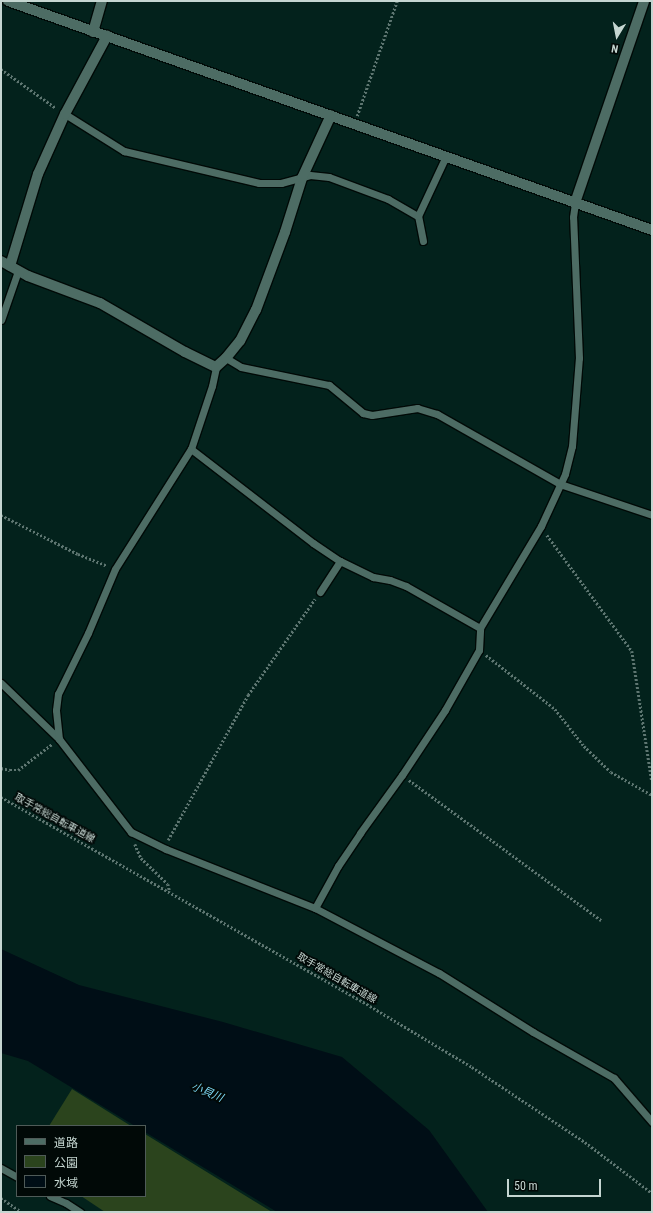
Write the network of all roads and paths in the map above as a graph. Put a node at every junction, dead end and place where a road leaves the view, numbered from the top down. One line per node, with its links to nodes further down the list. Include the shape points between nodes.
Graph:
1 (8, 1): 5 (street)
2 (102, 1): 5 (street)
3 (397, 1): 10 (path)
4 (644, 1): 13 (street)
5 (93, 32): 6 (street)
6 (107, 36): 8 (street); 9 (street)
7 (1, 69): 8 (path)
8 (65, 114): 12 (lane, via 124,151 259,183 281,183); 17 (street, via 38,174)
9 (331, 115): 10 (street); 12 (street)
10 (354, 124): 11 (street)
11 (446, 156): 13 (street); 14 (lane)
12 (302, 178): 14 (lane, via 317,175 346,181 388,199); 19 (street, via 256,310 240,341)
13 (575, 203): 15 (street); 22 (lane, via 573,217 579,358 572,446)
14 (418, 216): 16 (lane)
15 (652, 230)
16 (423, 240)
17 (10, 266): 18 (lane); 20 (street, via 47,284 100,303)
18 (1, 320)
19 (226, 358): 20 (street); 22 (lane, via 241,367 328,385 364,413 372,415 417,408 437,414)
20 (216, 367): 21 (lane)
21 (191, 449): 26 (lane); 27 (lane)
22 (560, 484): 23 (lane); 25 (lane)
23 (652, 514)
24 (1, 515): 27 (path, via 78,554)
25 (540, 526): 29 (lane); 35 (path, via 632,651)
26 (340, 561): 28 (lane); 29 (lane, via 374,577 406,586)
27 (115, 569): 32 (lane, via 58,694 56,710)
28 (320, 592): 39 (path, via 248,695 167,842)
29 (480, 628): 30 (lane)
30 (479, 650): 34 (lane, via 445,710); 36 (path, via 555,709 584,746 611,772)
31 (1, 683): 32 (lane)
32 (59, 739): 33 (path, via 18,770); 38 (lane)
33 (1, 768)
34 (402, 775): 41 (lane, via 338,866); 42 (path)
35 (652, 781)
36 (652, 795)
37 (1, 797): 40 (path, 取手常総自転車道線)
38 (131, 832): 39 (lane); 40 (path, via 141,858 168,884)
39 (166, 849): 41 (lane)
40 (170, 892): 46 (path, 取手常総自転車道線, via 472,1067 585,1142)
41 (315, 908): 43 (lane, via 439,973 533,1032 596,1066 614,1078)
42 (601, 920)
43 (652, 1122)
44 (1, 1168): 45 (lane)
45 (16, 1176)
46 (652, 1193)
47 (52, 1197): 50 (lane)
48 (1, 1198): 49 (path)
49 (22, 1212)
50 (80, 1212)

